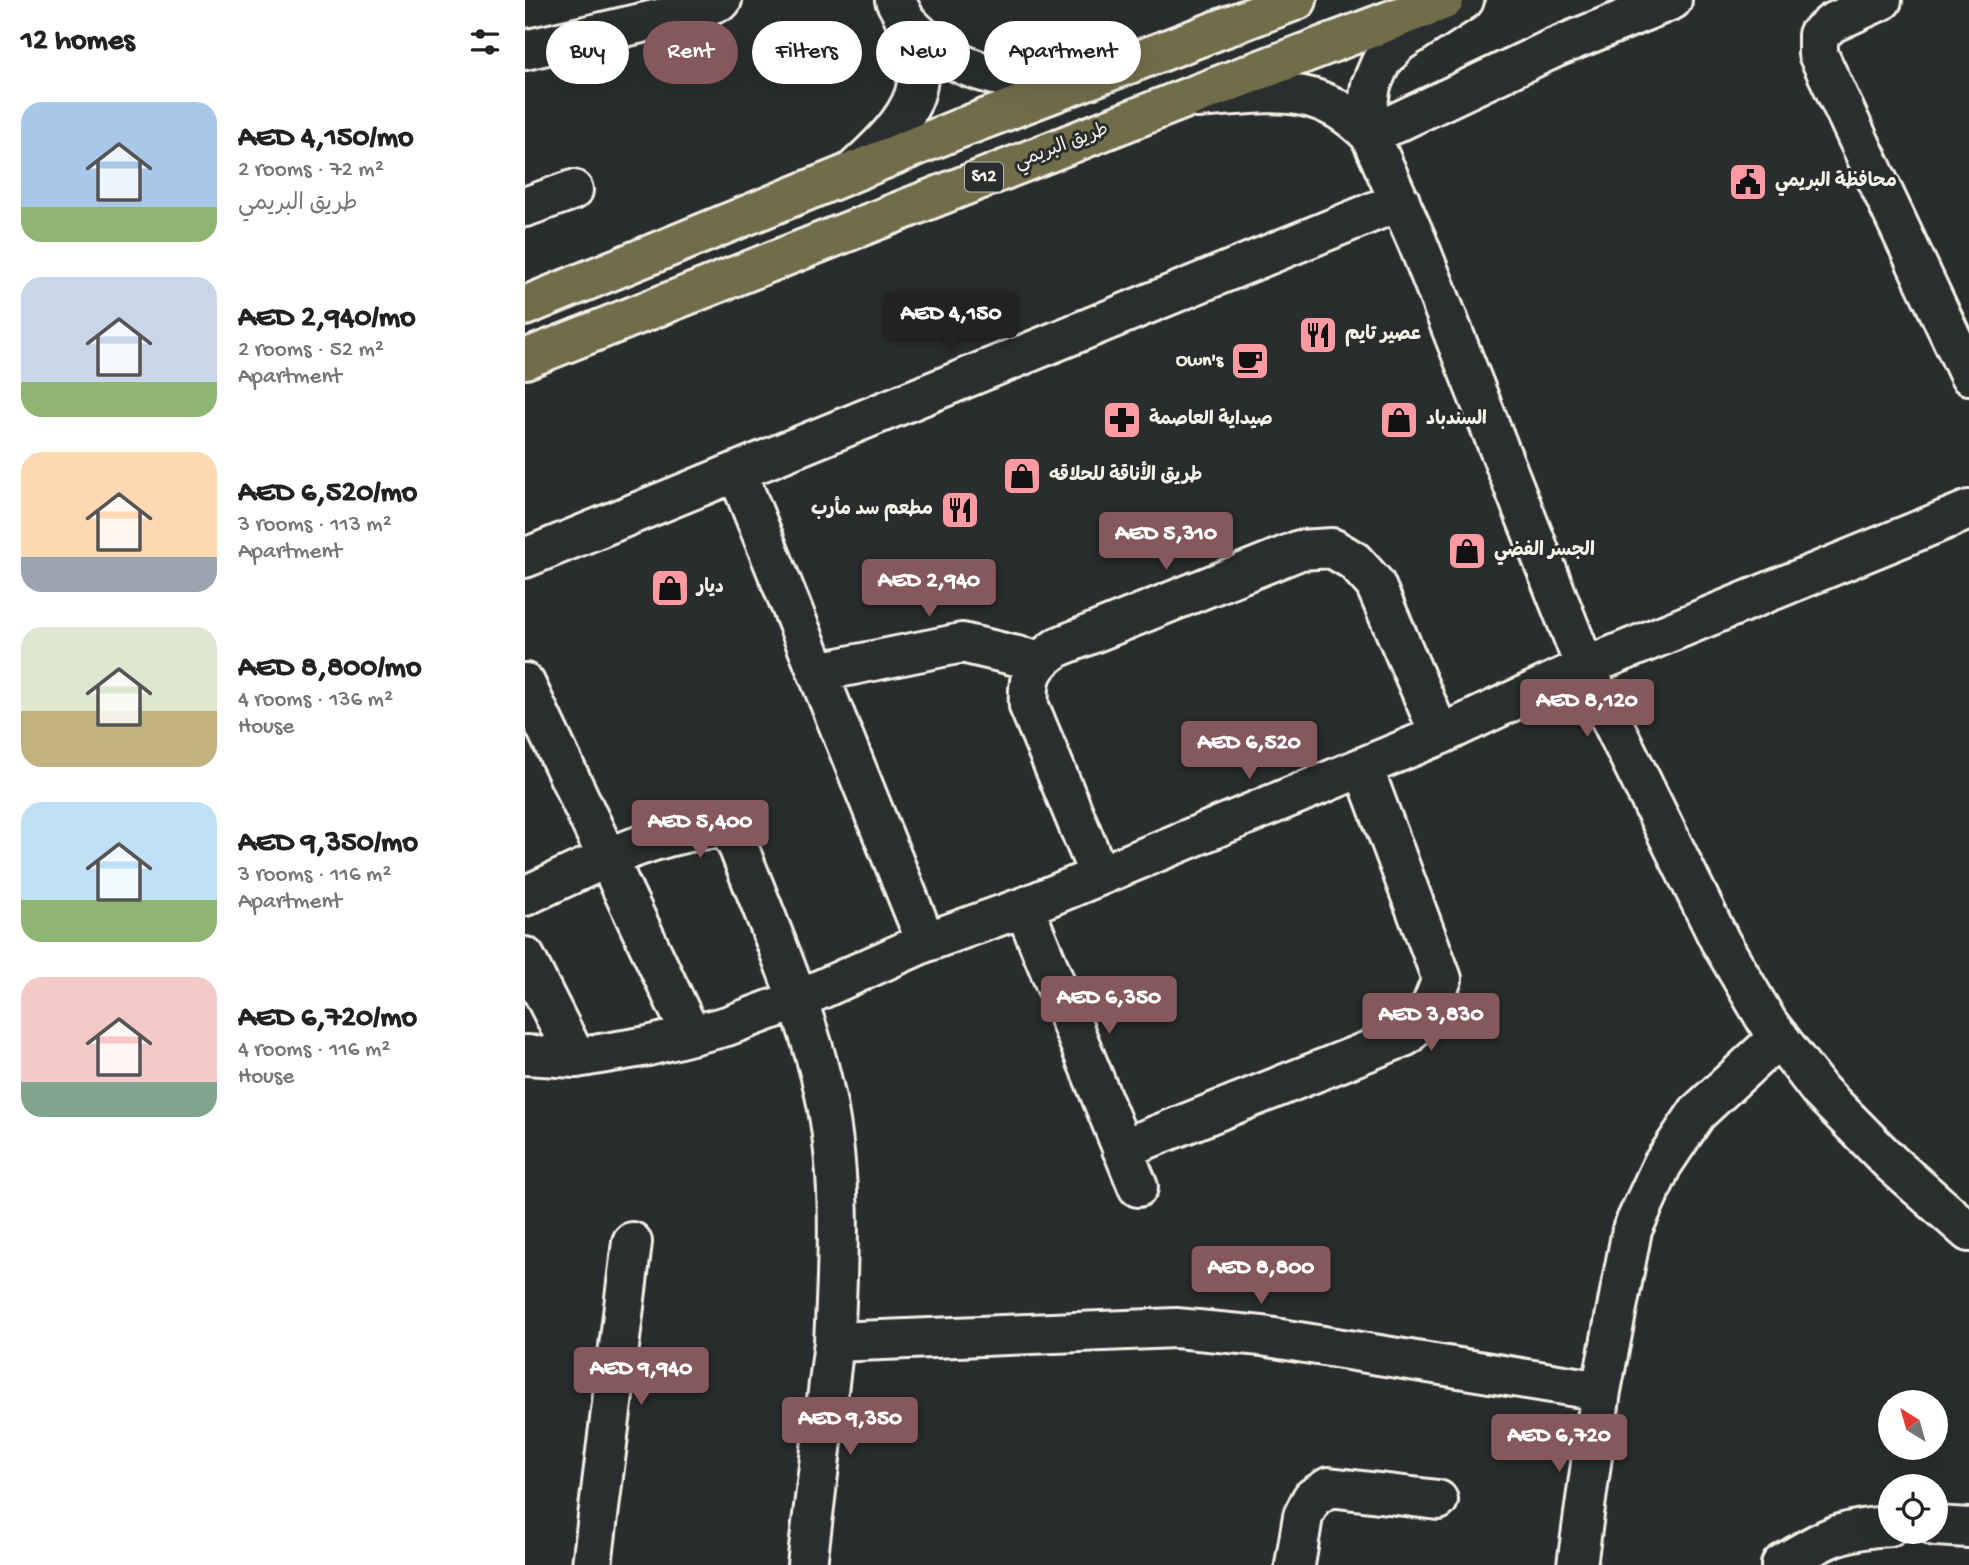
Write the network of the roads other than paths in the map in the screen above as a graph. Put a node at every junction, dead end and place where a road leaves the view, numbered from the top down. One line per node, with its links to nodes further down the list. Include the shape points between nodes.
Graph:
1 (722, 0): 8 (street, via 689,12)
2 (1297, 0): 9 (main road)
3 (1444, 0): 10 (main road, طريق البريمي / S12)
4 (1464, 0): 11 (street, via 1398,43 1381,62 1369,98)
5 (1672, 0): 11 (street, via 1554,48)
6 (1882, 0): 18 (street, via 1832,23 1818,35 1818,54)
7 (902, 12): 9 (street, via 932,48 976,71); 12 (street, via 919,59 910,111 890,137)
8 (525, 50)
9 (1065, 88): 12 (main road)
10 (1184, 99): 11 (street, via 1306,95 1353,117); 17 (main road, طريق البريمي / S12)
11 (1370, 135): 14 (street)
12 (850, 173): 16 (main road)
13 (573, 190): 15 (street)
14 (1400, 201): 19 (street); 23 (street)
15 (525, 207)
16 (525, 306)
17 (525, 359)
18 (1969, 375)
19 (737, 472): 21 (street); 24 (street)
20 (1969, 510): 23 (street)
21 (525, 558)
22 (1038, 661): 24 (street, via 961,643); 26 (street, via 1058,647 1300,550 1332,548 1354,561 1375,584); 29 (street, via 1028,684 1029,706)
23 (1585, 667): 26 (street); 36 (street, via 1720,941)
24 (818, 672): 32 (street)
25 (529, 701): 28 (street)
26 (1440, 735): 27 (street)
27 (1363, 766): 29 (street); 39 (street, via 1441,979 1430,1009 1406,1036)
28 (607, 857): 30 (street); 34 (street, via 701,829 724,828 736,841); 35 (street)
29 (1099, 876): 31 (street)
30 (525, 896)
31 (1024, 907): 32 (street); 39 (street)
32 (926, 942): 34 (street)
33 (525, 957): 38 (street)
34 (797, 1000): 35 (street); 43 (street, via 822,1079 835,1173 839,1244)
35 (691, 1035): 38 (street)
36 (1779, 1037): 41 (street, via 1820,1091); 44 (street, via 1697,1113 1662,1164 1632,1230)
37 (525, 1055): 38 (street)
38 (576, 1058)
39 (1122, 1149): 40 (street)
40 (1138, 1187)
41 (1969, 1232)
42 (632, 1242): 49 (street)
43 (834, 1342): 44 (street, via 1176,1328 1262,1336); 50 (street)
44 (1601, 1391): 52 (street)
45 (1438, 1500): 51 (street, via 1329,1487 1312,1499 1303,1516)
46 (1878, 1527): 53 (street, via 1852,1529)
47 (1948, 1527): 48 (street)
48 (1969, 1528)
49 (591, 1565)
50 (807, 1565)
51 (1296, 1565)
52 (1577, 1565)
53 (1781, 1565)

